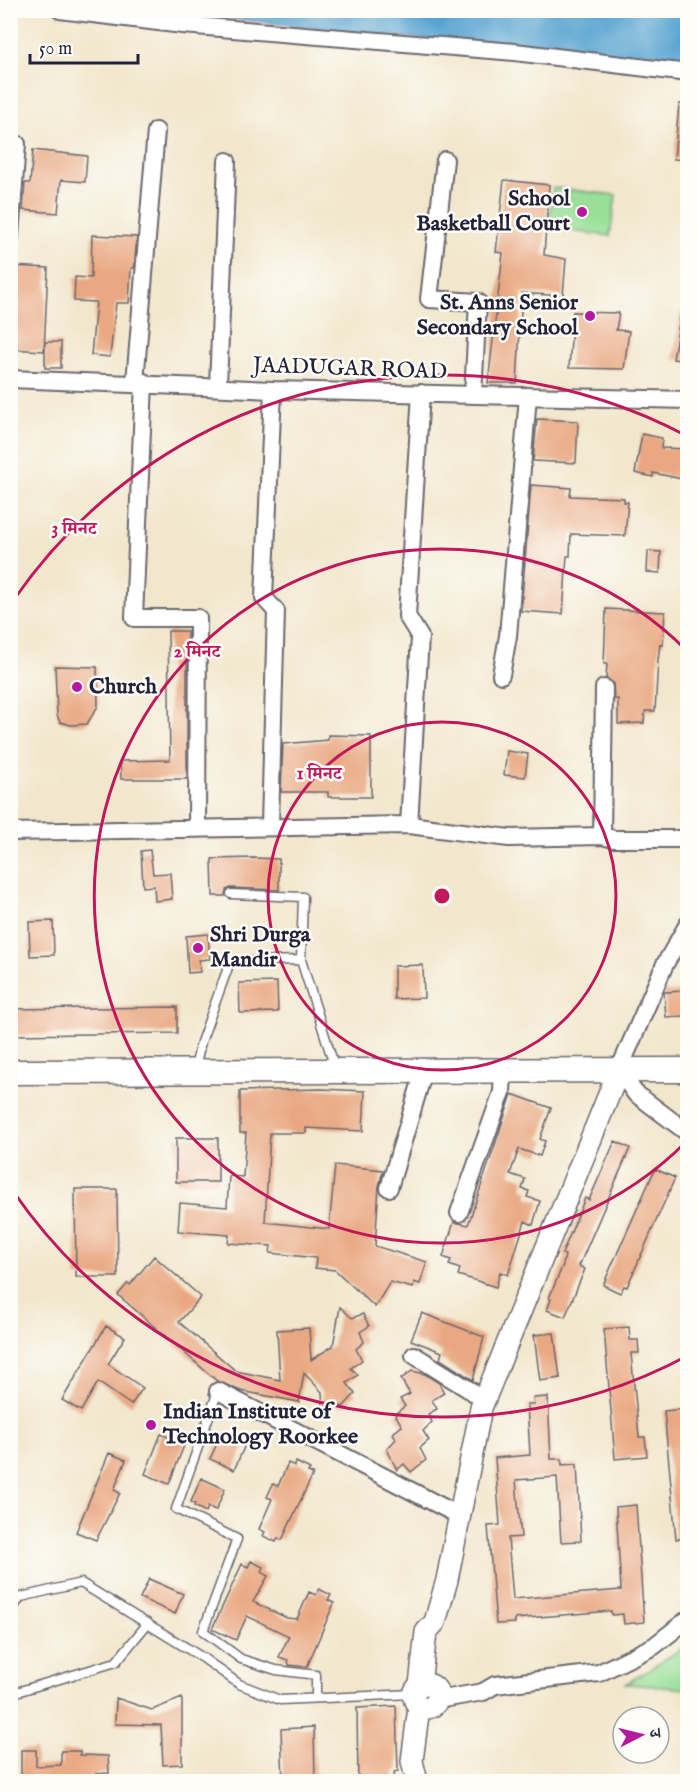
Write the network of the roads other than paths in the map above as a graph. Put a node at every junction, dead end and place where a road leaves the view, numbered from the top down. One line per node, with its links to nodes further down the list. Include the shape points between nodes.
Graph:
1 (60, 10): 2 (street, via 183,25 515,52)
2 (687, 73)
3 (156, 131): 9 (street)
4 (17, 144): 7 (street)
5 (445, 160): 13 (street, via 429,299 478,302)
6 (227, 161): 10 (street)
7 (10, 236)
8 (10, 379): 9 (street, JAADUGAR ROAD)
9 (140, 382): 10 (street, JAADUGAR ROAD); 20 (street, via 134,618 198,618)
10 (218, 386): 11 (street, JAADUGAR ROAD)
11 (273, 390): 12 (street, JAADUGAR ROAD); 18 (street, via 264,598 276,611)
12 (421, 393): 13 (street, JAADUGAR ROAD); 19 (street, via 407,616 420,637)
13 (473, 396): 14 (street, JAADUGAR ROAD)
14 (528, 396): 15 (street, JAADUGAR ROAD); 16 (street, via 508,636)
15 (687, 400)
16 (501, 675)
17 (604, 688): 22 (street)
18 (270, 825): 19 (street); 20 (street)
19 (409, 825): 22 (street, via 509,838)
20 (197, 829): 21 (street)
21 (10, 832)
22 (602, 836): 23 (street)
23 (687, 839)
24 (231, 894): 26 (lane, via 303,897)
25 (687, 924): 27 (street, via 664,964)
26 (301, 960): 29 (lane); 33 (lane, via 230,962)
27 (619, 1070): 28 (main road); 31 (main road); 34 (street, via 635,1093); 39 (street)
28 (687, 1070)
29 (336, 1071): 30 (main road); 33 (main road)
30 (424, 1071): 31 (main road); 35 (street)
31 (503, 1071): 36 (street, via 502,1092)
32 (10, 1072): 33 (main road)
33 (194, 1072)
34 (687, 1133)
35 (389, 1188)
36 (459, 1212)
37 (414, 1355): 39 (street)
38 (218, 1391): 40 (street); 47 (lane, via 176,1509 237,1539 202,1631 241,1659 276,1670 316,1675)
39 (484, 1399): 40 (street)
40 (459, 1510): 46 (street, via 447,1580 435,1622 426,1632)
41 (10, 1612): 43 (lane, via 21,1597 81,1583)
42 (687, 1619): 44 (street)
43 (148, 1623): 45 (lane, via 116,1662); 47 (lane, via 239,1684 280,1700)
44 (680, 1630): 46 (street, via 599,1672 495,1685 481,1680)
45 (10, 1694)
46 (427, 1695): 47 (lane); 48 (street, via 426,1762)
47 (316, 1697)
48 (417, 1780)

